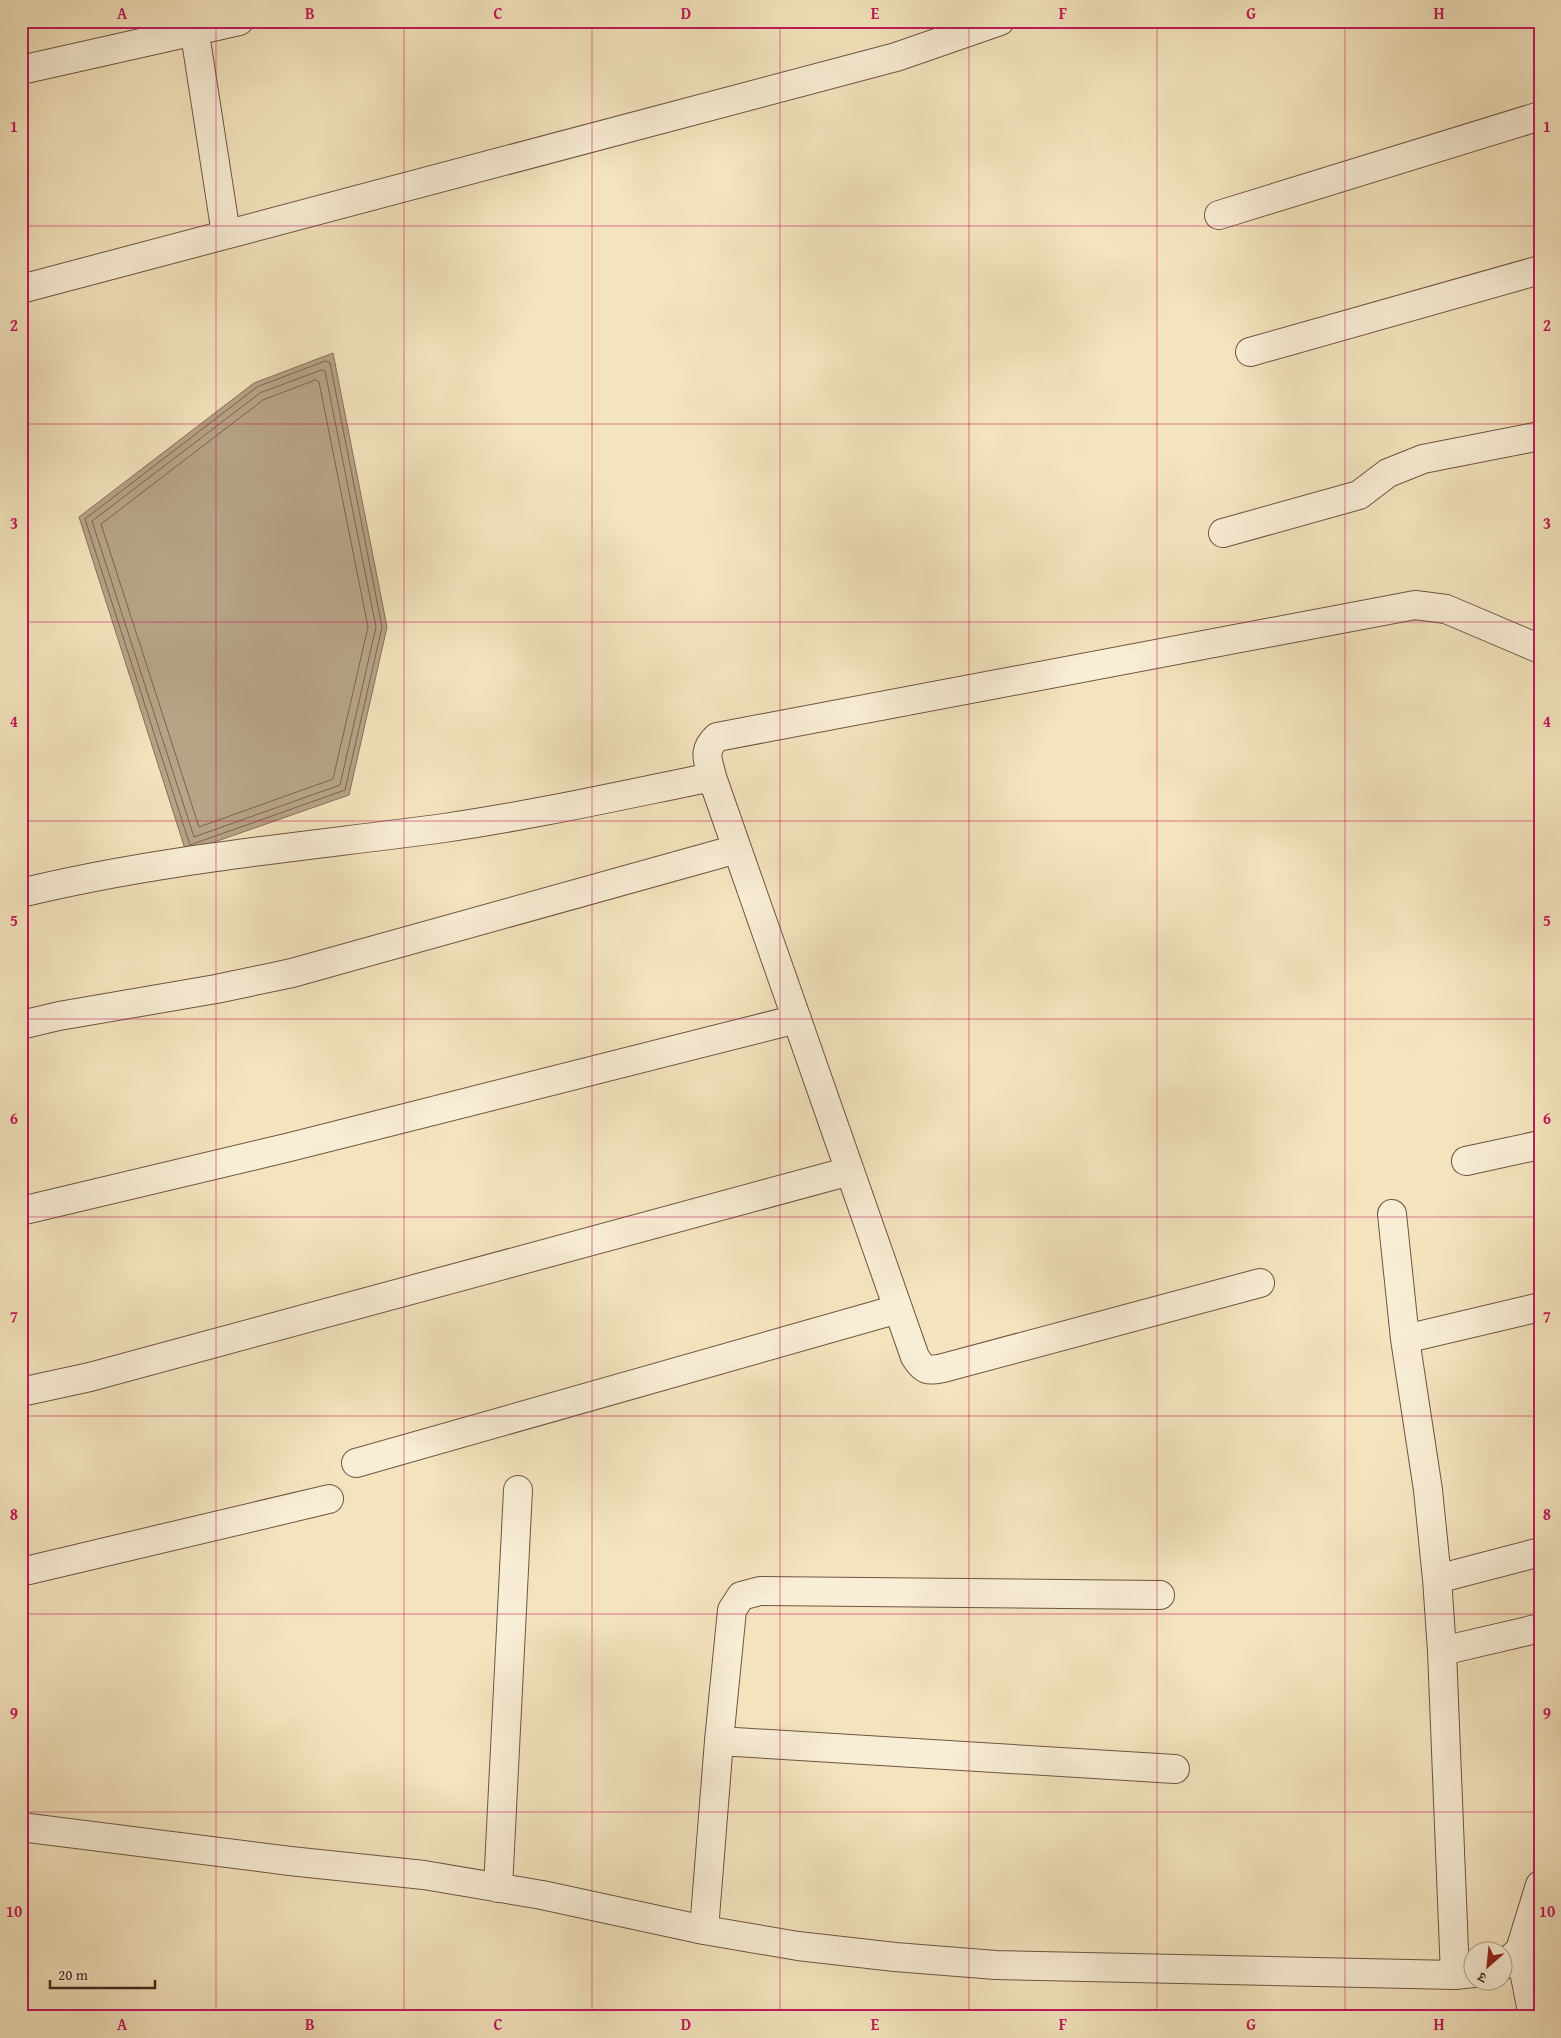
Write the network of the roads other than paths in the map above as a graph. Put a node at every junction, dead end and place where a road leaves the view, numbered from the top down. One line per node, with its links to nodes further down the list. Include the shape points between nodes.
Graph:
1 (239, 21): 3 (street)
2 (1000, 21): 7 (street, via 896,57)
3 (194, 26): 4 (street); 7 (street)
4 (21, 70)
5 (1540, 116): 6 (street)
6 (1219, 215)
7 (226, 234): 9 (street)
8 (1540, 270): 10 (street)
9 (21, 289)
10 (1250, 352)
11 (1540, 436): 12 (street, via 1423,459 1388,473 1359,495)
12 (1223, 533)
13 (1540, 649): 14 (street, via 1446,609 1414,605 717,737 706,752)
14 (712, 777): 15 (street); 16 (street, via 446,827 157,865 83,878)
15 (737, 849): 17 (street); 18 (street, via 292,972)
16 (21, 894)
17 (797, 1019): 21 (street); 22 (street)
18 (21, 1026)
19 (1540, 1145): 20 (street)
20 (1466, 1161)
21 (850, 1171): 26 (street); 28 (street, via 90,1377)
22 (21, 1211)
23 (1392, 1214): 27 (street)
24 (1260, 1283): 26 (street, via 930,1371 915,1357)
25 (1540, 1306): 27 (street)
26 (898, 1309): 29 (street)
27 (1405, 1339): 34 (street, via 1428,1490)
28 (21, 1392)
29 (356, 1464)
30 (518, 1490): 42 (street)
31 (329, 1499): 33 (street)
32 (1540, 1552): 34 (street)
33 (21, 1572)
34 (1437, 1579): 37 (street)
35 (1160, 1595): 38 (street, via 760,1591 741,1596 732,1610)
36 (1540, 1628): 37 (street)
37 (1442, 1651): 45 (street)
38 (719, 1741): 39 (street); 43 (street)
39 (1175, 1769)
40 (21, 1827): 42 (street, via 424,1875)
41 (1540, 1886): 44 (street)
42 (498, 1888): 43 (street)
43 (704, 1930): 45 (street, via 798,1946 996,1965)
44 (1521, 1954): 46 (street)
45 (1464, 1974)
46 (1533, 2017)

